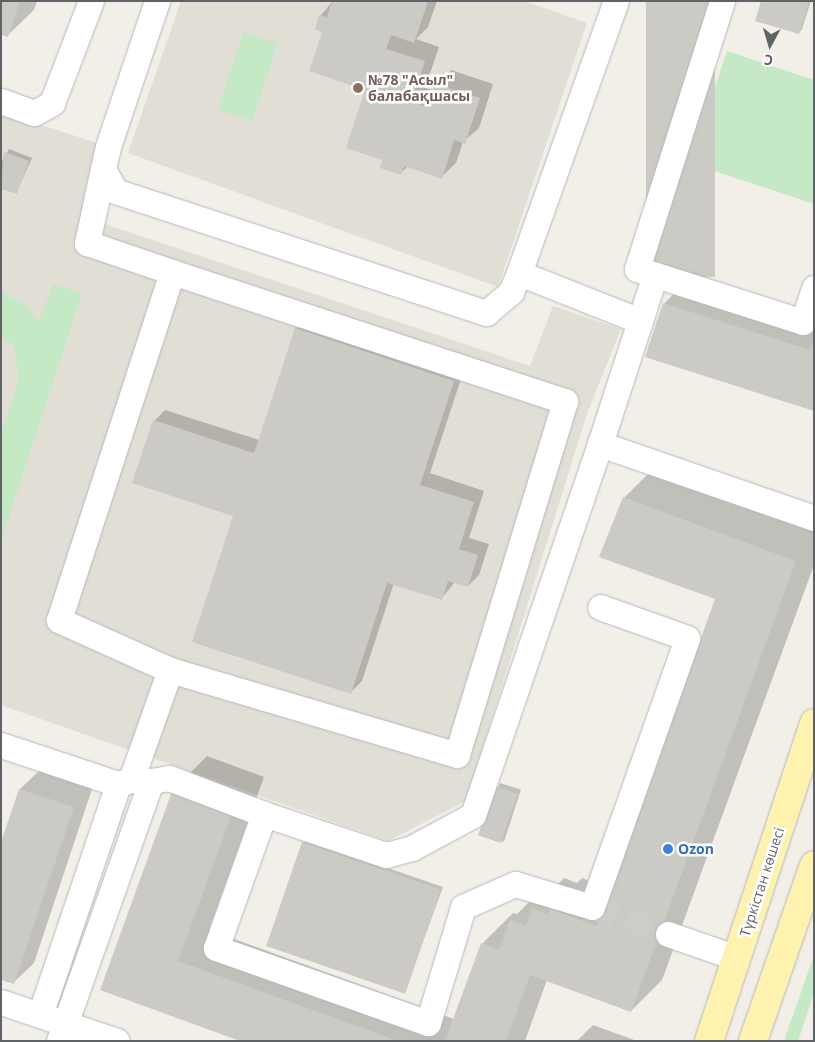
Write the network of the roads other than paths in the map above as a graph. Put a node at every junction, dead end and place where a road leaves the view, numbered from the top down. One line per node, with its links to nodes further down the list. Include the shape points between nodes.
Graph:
1 (91, 1): 5 (lane, via 52,103 34,113)
2 (157, 1): 6 (lane, via 108,147)
3 (616, 1): 8 (lane)
4 (722, 1): 9 (lane, via 637,269)
5 (1, 101)
6 (104, 169): 7 (lane, via 87,243); 8 (lane, via 115,192 486,313 511,292)
7 (172, 272): 15 (lane, via 59,620); 15 (lane, via 565,401 457,755)
8 (519, 274): 11 (lane)
9 (655, 275): 10 (lane, via 803,322); 11 (lane)
10 (814, 288)
11 (640, 321): 12 (lane)
12 (600, 444): 13 (lane); 19 (lane, via 473,815 412,848 386,854)
13 (814, 518)
14 (600, 608): 19 (lane, via 687,638 592,907 515,884 463,907 428,1023 216,948)
15 (170, 670): 18 (lane, via 131,780)
16 (814, 723): 22 (main road, Түркістан көшесі)
17 (1, 745): 18 (lane)
18 (118, 784): 24 (lane)
19 (264, 814): 25 (lane, via 169,778 151,781)
20 (814, 865): 28 (main road)
21 (668, 934): 22 (lane)
22 (736, 958): 27 (main road, Түркістан көшесі)
23 (1, 1002): 24 (lane)
24 (40, 1015): 25 (lane)
25 (62, 1032): 26 (lane)
26 (117, 1041)
27 (709, 1041)
28 (753, 1041)

